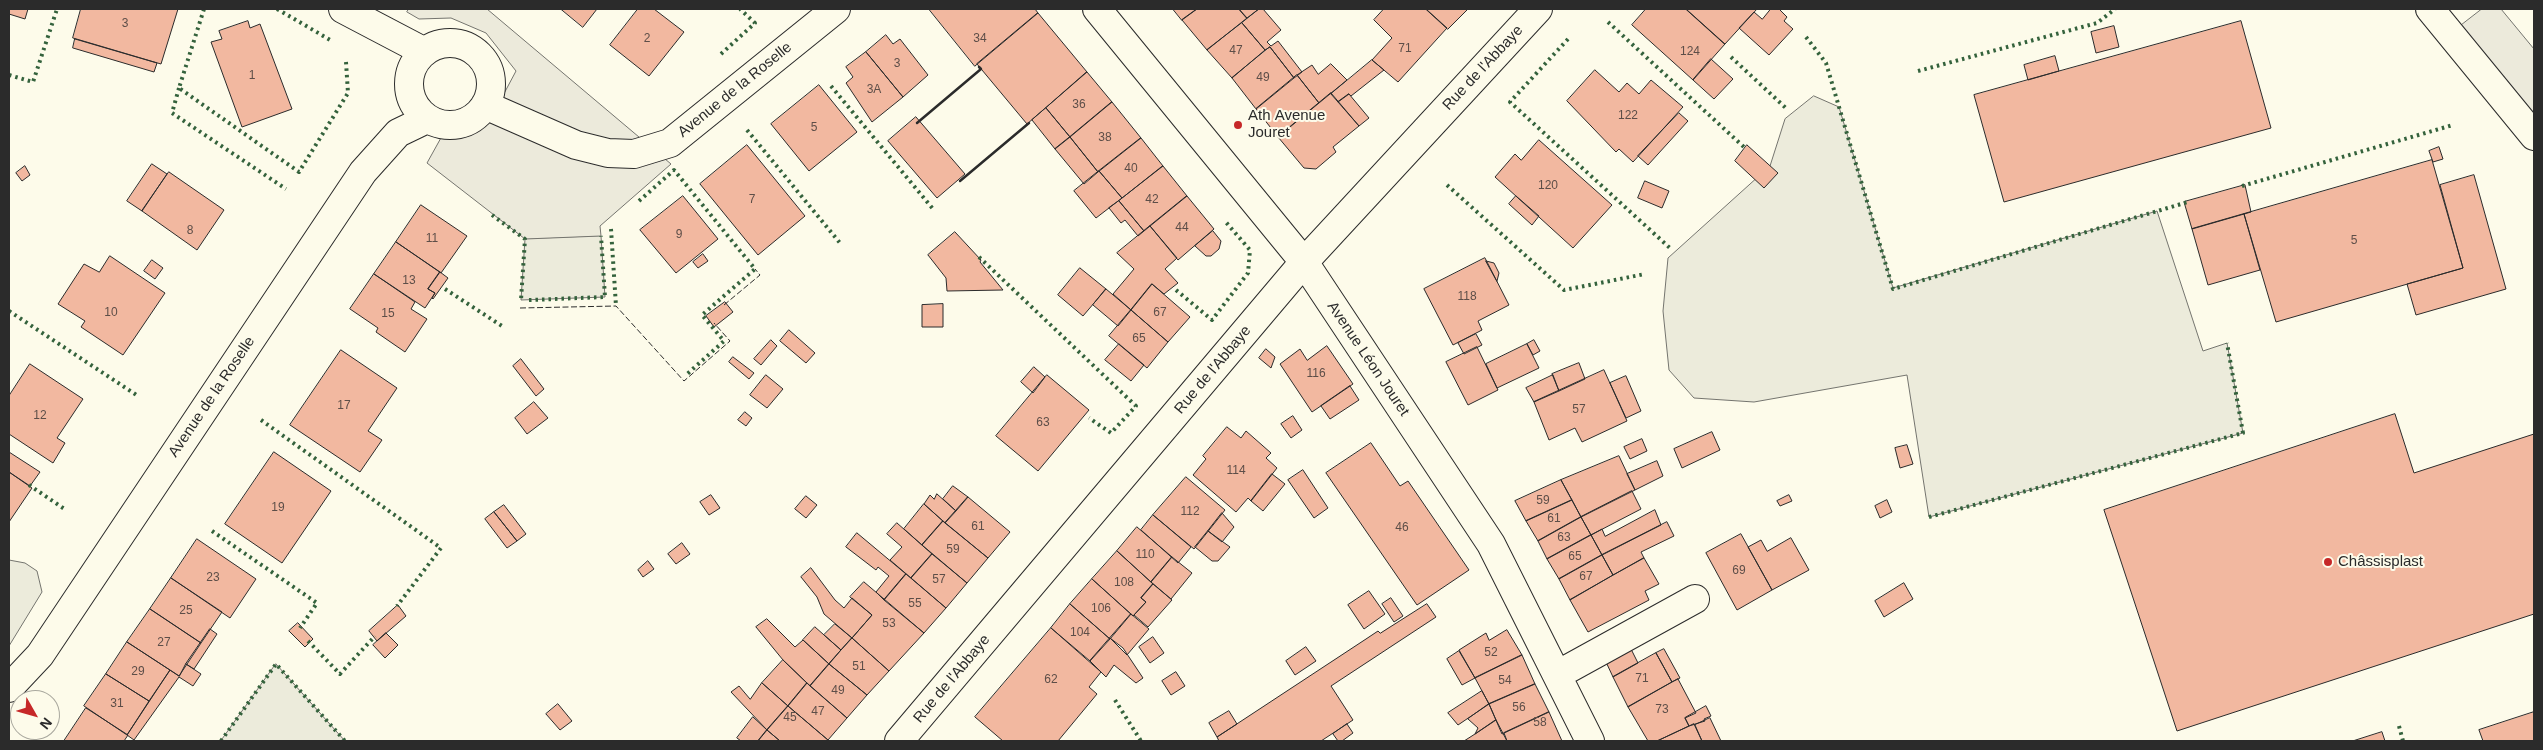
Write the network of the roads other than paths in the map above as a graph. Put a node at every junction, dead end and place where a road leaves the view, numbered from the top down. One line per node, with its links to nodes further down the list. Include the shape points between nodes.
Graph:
1 (343, 9): 6 (street)
2 (836, 9): 7 (street, Avenue de la Roselle, via 670,143 634,154 608,153 576,145)
3 (1097, 9): 10 (street, Avenue Léon Jouret)
4 (1538, 9): 10 (street, Rue de l'Abbaye)
5 (2430, 9): 9 (street)
6 (423, 52): 7 (street, via 447,42 472,48 488,68 491,80); 8 (street, via 409,73 408,86 417,110)
7 (485, 106): 8 (street, via 465,122 439,124)
8 (428, 119): 13 (street, Avenue de la Roselle, via 398,133 363,172 40,655)
9 (2534, 136)
10 (1304, 262): 12 (street, Avenue Léon Jouret, via 1491,544); 14 (street, Rue de l'Abbaye)
11 (1695, 599): 12 (street)
12 (1557, 675): 15 (street, Avenue Léon Jouret)
13 (9, 688)
14 (899, 741)
15 (1590, 741)

